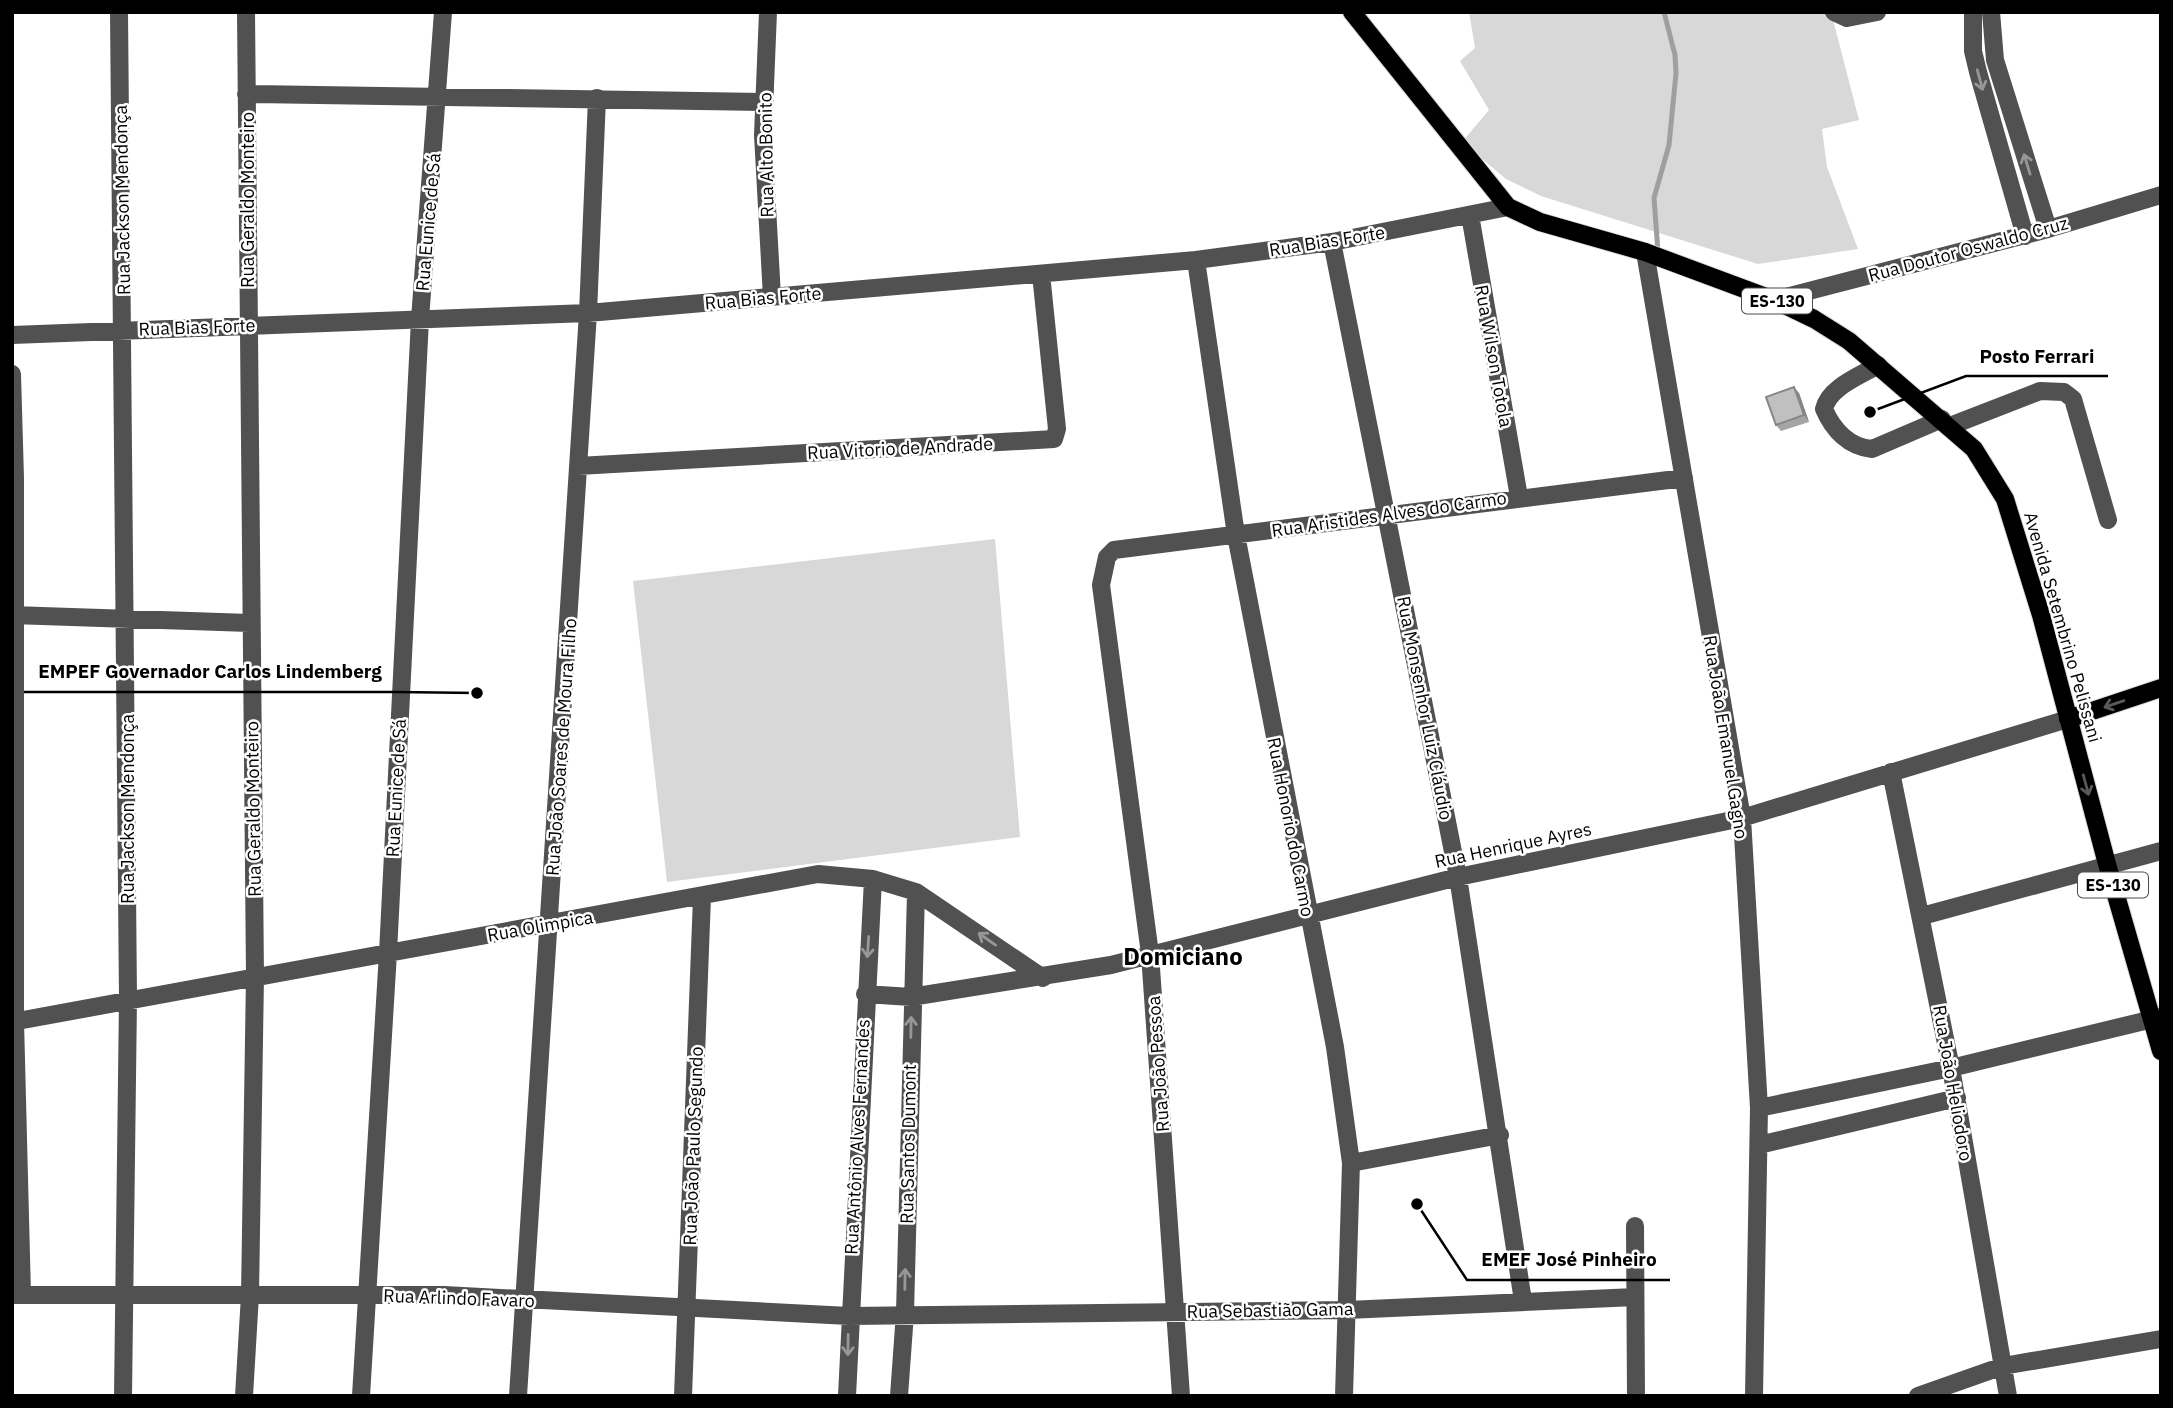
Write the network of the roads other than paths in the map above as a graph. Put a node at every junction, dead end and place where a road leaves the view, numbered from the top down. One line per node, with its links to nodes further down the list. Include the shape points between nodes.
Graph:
1 (119, 12): 28 (street, Rua Jackson Mendonça)
2 (246, 12): 10 (street, Rua Geraldo Monteiro)
3 (443, 12): 11 (street, Rua Eunice de Sá)
4 (768, 12): 13 (street, Rua Alto Bonito)
5 (1352, 12): 15 (main road, Avenida Setembrino Pelissani / ES-130)
6 (1835, 12): 7 (street, via 1847,18)
7 (1877, 12)
8 (1973, 12): 18 (street, one-way to 18, via 1973,51)
9 (1991, 12): 17 (street, one-way to 9, via 1995,60)
10 (246, 94): 11 (street); 27 (street, Rua Geraldo Monteiro)
11 (438, 96): 12 (street); 26 (street, Rua Eunice de Sá)
12 (597, 98): 13 (street); 25 (street, Rua João Soares de Moura Filho)
13 (763, 102): 23 (street, Rua Alto Bonito)
14 (2161, 195): 17 (street, Rua Doutor Oswaldo Cruz)
15 (1508, 207): 16 (street, Rua Bias Forte); 20 (main road, Avenida Setembrino Pelissani / ES-130, via 1540,222)
16 (1470, 215): 19 (street, Rua Bias Forte); 35 (street, Rua Wilson Totola)
17 (2048, 229): 18 (street, Rua Doutor Oswaldo Cruz)
18 (2025, 236): 24 (street, Rua Doutor Oswaldo Cruz)
19 (1332, 242): 21 (street, Rua Bias Forte); 36 (street, Rua Monsenhor Luiz Cláudio)
20 (1645, 252): 24 (main road, Avenida Setembrino Pelissani / ES-130); 34 (street, Rua João Emanuel Gagno)
21 (1196, 260): 22 (street, Rua Bias Forte); 38 (street, Rua Honorio do Carmo)
22 (1041, 274): 23 (street, Rua Bias Forte); 33 (street, Rua Vitorio de Andrade, via 1057,429 1054,439)
23 (772, 297): 25 (street, Rua Bias Forte)
24 (1774, 300): 30 (main road, Avenida Setembrino Pelissani / ES-130, via 1814,318)
25 (588, 313): 26 (street, Rua Bias Forte); 33 (street, Rua João Soares de Moura Filho)
26 (420, 319): 27 (street, Rua Bias Forte); 56 (street, Rua Eunice de Sá)
27 (247, 325): 28 (street, Rua Bias Forte); 42 (street, Rua Geraldo Monteiro)
28 (124, 330): 29 (street, Rua Bias Forte); 41 (street, Rua Jackson Mendonça)
29 (12, 335)
30 (1878, 365): 32 (main road, Avenida Setembrino Pelissani / ES-130); 32 (street, via 1826,401 1824,409 1837,431 1860,448 1872,449)
31 (12, 374): 40 (street)
32 (1946, 422): 37 (street, via 2040,391 2064,392 2073,399); 44 (main road, Avenida Setembrino Pelissani / ES-130, via 1974,449 2005,499)
33 (578, 466): 55 (street, Rua João Soares de Moura Filho)
34 (1684, 478): 35 (street, Rua Aristides Alves do Carmo); 46 (street, Rua João Emanuel Gagno)
35 (1519, 497): 36 (street, Rua Aristides Alves do Carmo)
36 (1386, 515): 38 (street, Rua Aristides Alves do Carmo); 49 (street, Rua Monsenhor Luiz Cláudio)
37 (2108, 520)
38 (1236, 535): 39 (street, Rua Aristides Alves do Carmo, via 1114,550); 53 (street, Rua Honorio do Carmo)
39 (1103, 566): 57 (street, Rua João Pessoa, via 1101,585)
40 (14, 615): 41 (street); 64 (street)
41 (126, 618): 42 (street); 62 (street, Rua Jackson Mendonça)
42 (250, 623): 58 (street, Rua Geraldo Monteiro)
43 (2161, 688): 44 (main road, Rua Henrique Ayres, one-way to 44)
44 (2068, 719): 45 (street, Rua Henrique Ayres); 48 (main road, Avenida Setembrino Pelissani / ES-130, one-way to 48)
45 (1891, 772): 46 (street, Rua Henrique Ayres); 54 (street, Rua João Heliodoro)
46 (1742, 818): 49 (street, Rua Henrique Ayres); 68 (street, Rua João Emanuel Gagno)
47 (2161, 851): 48 (street)
48 (2107, 864): 54 (street); 63 (main road, Avenida Setembrino Pelissani / ES-130)
49 (1458, 877): 53 (street, Rua Henrique Ayres); 69 (street, Rua Monsenhor Luiz Cláudio)
50 (873, 879): 51 (street, Rua Olimpica); 52 (street, Rua Olimpica, via 818,874); 60 (street, Rua Antônio Alves Fernandes, one-way to 60)
51 (916, 892): 59 (street, Rua Olimpica, one-way to 51); 61 (street, Rua Santos Dumont)
52 (702, 897): 55 (street, Rua Olimpica); 80 (street, Rua João Paulo Segundo)
53 (1307, 913): 57 (street, Rua Henrique Ayres); 71 (street, Rua Honorio do Carmo, via 1335,1048)
54 (1922, 916): 66 (street, Rua João Heliodoro)
55 (550, 924): 56 (street, Rua Olimpica); 78 (street, Rua João Soares de Moura Filho)
56 (388, 953): 58 (street, Rua Olimpica); 76 (street, Rua Eunice de Sá)
57 (1150, 954): 59 (street, Rua Henrique Ayres); 82 (street, Rua João Pessoa)
58 (255, 976): 62 (street, Rua Olimpica); 75 (street, Rua Geraldo Monteiro)
59 (1043, 978): 61 (street, Rua Henrique Ayres)
60 (864, 994): 61 (street, Rua Henrique Ayres); 84 (street, Rua Antônio Alves Fernandes)
61 (911, 998): 83 (street, Rua Santos Dumont, one-way to 61)
62 (128, 999): 64 (street, Rua Olimpica); 74 (street, Rua Jackson Mendonça)
63 (2156, 1018): 65 (main road, Avenida Setembrino Pelissani / ES-130); 66 (street)
64 (13, 1021): 73 (street)
65 (2161, 1051)
66 (1951, 1068): 67 (street, Rua João Heliodoro); 68 (street)
67 (1957, 1098): 70 (street); 86 (street, Rua João Heliodoro)
68 (1759, 1108): 70 (street, Rua João Emanuel Gagno)
69 (1500, 1135): 71 (street); 79 (street, Rua Monsenhor Luiz Cláudio)
70 (1759, 1145): 97 (street, Rua João Emanuel Gagno)
71 (1351, 1163): 81 (street, Rua Honorio do Carmo)
72 (1635, 1226): 77 (street)
73 (17, 1295): 74 (street, Rua Arlindo Favaro)
74 (125, 1295): 75 (street, Rua Arlindo Favaro); 87 (street, Rua Jackson Mendonça)
75 (250, 1295): 76 (street, Rua Arlindo Favaro); 88 (street, Rua Geraldo Monteiro)
76 (368, 1295): 78 (street, Rua Arlindo Favaro); 89 (street, Rua Eunice de Sá)
77 (1635, 1297): 79 (street, Rua Sebastião Gama); 96 (street)
78 (523, 1299): 80 (street, Rua Arlindo Favaro); 90 (street, Rua João Soares de Moura Filho)
79 (1522, 1301): 81 (street, Rua Sebastião Gama)
80 (687, 1307): 84 (street, Rua Arlindo Favaro); 91 (street, Rua João Paulo Segundo)
81 (1347, 1310): 82 (street, Rua Sebastião Gama); 95 (street, Rua Honorio do Carmo)
82 (1177, 1311): 83 (street, Rua Sebastião Gama); 94 (street, Rua João Pessoa)
83 (905, 1313): 84 (street, Rua Arlindo Favaro); 93 (street, Rua Santos Dumont)
84 (849, 1316): 92 (street, Rua Antônio Alves Fernandes, one-way to 92)
85 (2161, 1339): 86 (street)
86 (2003, 1366): 98 (street); 99 (street, Rua João Heliodoro)
87 (122, 1396)
88 (244, 1396)
89 (361, 1396)
90 (518, 1396)
91 (683, 1396)
92 (847, 1396)
93 (899, 1396)
94 (1181, 1396)
95 (1345, 1396)
96 (1636, 1396)
97 (1755, 1396)
98 (1918, 1396)
99 (2008, 1396)

